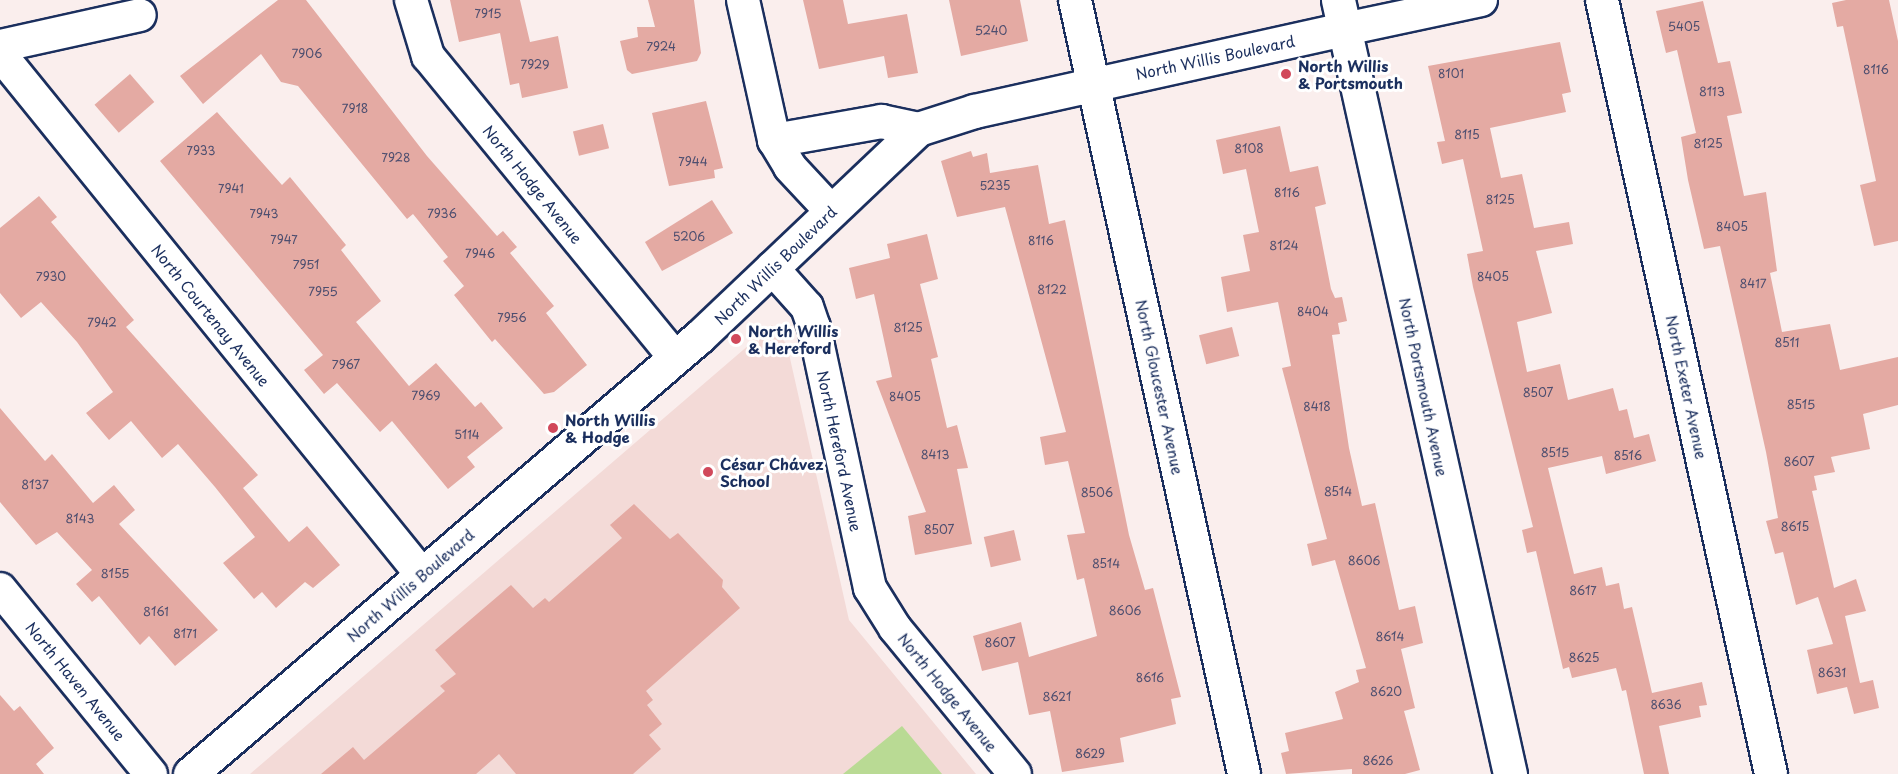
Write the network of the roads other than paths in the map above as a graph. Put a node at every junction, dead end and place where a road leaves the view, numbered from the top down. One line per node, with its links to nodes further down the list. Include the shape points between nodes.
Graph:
1 (411, 0): 15 (street, North Hodge Avenue, via 428,56)
2 (743, 0): 12 (street)
3 (1075, 0): 10 (street, North Gloucester Avenue)
4 (1481, 0): 7 (street, North Willis Boulevard)
5 (1602, 0): 24 (street, North Exeter Avenue)
6 (140, 15): 8 (street)
7 (1341, 15): 10 (street, North Willis Boulevard); 23 (street, North Portsmouth Avenue)
8 (0, 46)
9 (0, 54): 16 (street, North Courtenay Avenue)
10 (1094, 84): 11 (street, North Willis Boulevard, via 948,117); 22 (street, North Gloucester Avenue)
11 (918, 129): 12 (street, via 881,121); 13 (street, North Willis Boulevard)
12 (774, 140): 13 (street, via 790,167)
13 (831, 211): 14 (street, North Willis Boulevard)
14 (772, 268): 15 (street, North Willis Boulevard); 18 (street, North Hereford Avenue, via 807,307 814,327 865,568)
15 (675, 358): 16 (street, North Willis Boulevard)
16 (422, 575): 20 (street, North Willis Boulevard)
17 (0, 588): 19 (street, North Haven Avenue)
18 (883, 610): 21 (street, North Hodge Avenue)
19 (151, 774)
20 (190, 774)
21 (1015, 774)
22 (1244, 774)
23 (1510, 774)
24 (1771, 774)

